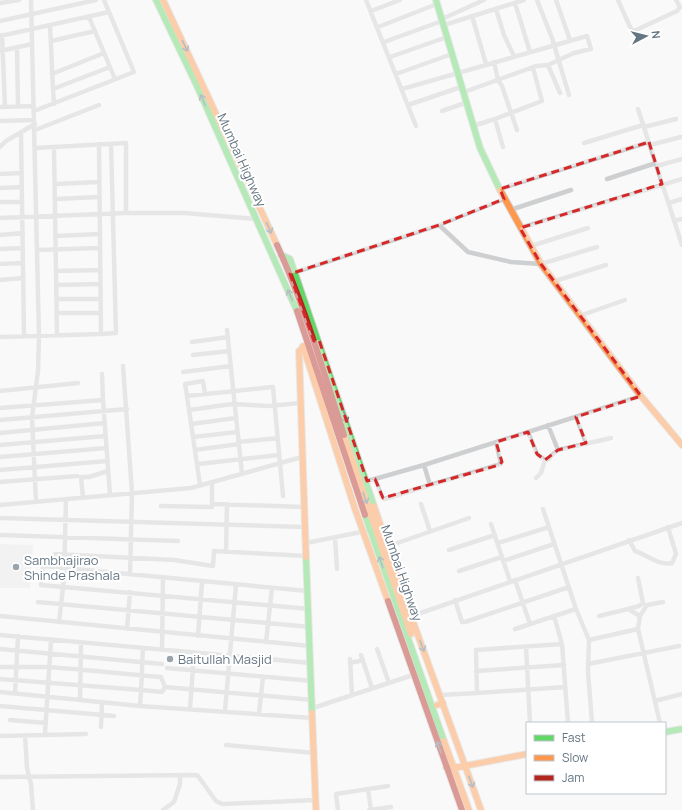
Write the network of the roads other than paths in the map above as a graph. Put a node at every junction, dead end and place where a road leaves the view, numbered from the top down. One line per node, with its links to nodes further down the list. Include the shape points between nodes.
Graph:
1 (19, 0): 15 (street)
2 (31, 0): 22 (street)
3 (96, 0): 22 (street)
4 (104, 0): 20 (street)
5 (156, 0): 121 (main road, Mumbai Highway, one-way to 5)
6 (163, 0): 145 (main road, one-way to 145, via 281,255)
7 (366, 0): 21 (street)
8 (400, 0): 21 (street)
9 (484, 0): 26 (street)
10 (524, 0): 17 (street)
11 (537, 0): 37 (street)
12 (556, 0): 33 (street)
13 (618, 0): 19 (street, via 634,31)
14 (676, 0): 19 (street)
15 (3, 2)
16 (436, 2): 26 (main road); 28 (street)
17 (515, 3): 18 (street); 40 (street)
18 (496, 9): 23 (street); 43 (street)
19 (681, 9)
20 (109, 12): 24 (street); 54 (street, via 134,72)
21 (371, 12): 28 (street)
22 (32, 14): 25 (street); 29 (street)
23 (472, 16): 26 (street); 47 (street)
24 (89, 17): 27 (street); 30 (street)
25 (0, 21)
26 (443, 22): 32 (main road); 35 (street)
27 (50, 25): 29 (street); 34 (street)
28 (378, 27): 35 (street)
29 (32, 29): 31 (street); 36 (street)
30 (95, 31): 34 (street); 41 (street)
31 (1, 35): 39 (street)
32 (448, 37): 42 (main road); 44 (street)
33 (570, 40): 37 (street); 45 (street, via 587,36 591,49)
34 (51, 41): 52 (street)
35 (384, 42): 44 (street)
36 (32, 44): 38 (street); 68 (street)
37 (554, 45): 40 (street); 45 (street)
38 (17, 48): 39 (street); 66 (street)
39 (2, 51): 67 (street)
40 (530, 52): 43 (street)
41 (104, 53): 49 (street); 52 (street)
42 (452, 54): 51 (main road); 53 (street)
43 (514, 56): 46 (street)
44 (390, 57): 53 (street)
45 (559, 60): 48 (street); 61 (street)
46 (494, 62): 47 (street); 55 (street)
47 (486, 64): 51 (street)
48 (548, 66): 50 (street); 60 (street)
49 (110, 67): 54 (street); 57 (street)
50 (534, 68): 55 (street); 71 (street, via 542,101)
51 (457, 72): 56 (main road); 58 (street)
52 (52, 74): 57 (street)
53 (396, 74): 58 (street)
54 (115, 79): 63 (street)
55 (498, 80): 59 (street); 71 (street)
56 (461, 87): 62 (main road); 65 (street)
57 (53, 89): 63 (street)
58 (402, 89): 65 (street)
59 (467, 91)
60 (560, 93)
61 (569, 95)
62 (465, 103): 70 (street); 77 (main road)
63 (54, 104): 68 (street)
64 (99, 105): 79 (street)
65 (408, 105): 76 (street)
66 (18, 106): 67 (street); 68 (street)
67 (2, 107)
68 (34, 109): 75 (street)
69 (638, 110): 78 (street)
70 (442, 111)
71 (511, 114): 72 (street); 80 (street)
72 (496, 119): 77 (street); 89 (street)
73 (676, 119): 78 (street)
74 (0, 121): 75 (street)
75 (34, 122): 79 (street); 81 (street)
76 (416, 126)
77 (473, 126): 104 (main road, via 480,148)
78 (644, 126): 85 (street); 86 (street)
79 (35, 130): 92 (street)
80 (517, 130)
81 (21, 132): 84 (street); 95 (street)
82 (681, 137): 86 (street)
83 (0, 140): 84 (street)
84 (7, 140): 90 (street)
85 (584, 143)
86 (649, 143): 94 (street); 104 (street)
87 (99, 144): 88 (street); 91 (street); 99 (street)
88 (111, 144): 114 (street, via 126,143); 115 (street)
89 (503, 146)
90 (0, 147)
91 (54, 147): 92 (street); 100 (street)
92 (35, 148): 119 (street)
93 (682, 159): 94 (street)
94 (656, 164): 97 (street); 101 (street)
95 (22, 173): 96 (street); 102 (street)
96 (0, 174)
97 (607, 179)
98 (682, 179): 101 (street)
99 (99, 182): 100 (street); 106 (street)
100 (55, 184): 107 (street)
101 (662, 184): 112 (street); 125 (street)
102 (22, 187): 103 (street); 111 (street)
103 (0, 188)
104 (500, 189): 108 (main road)
105 (571, 190): 113 (street)
106 (99, 198): 107 (street); 116 (street)
107 (55, 199): 117 (street)
108 (504, 199): 113 (main road); 124 (street)
109 (682, 200): 112 (street)
110 (0, 202): 111 (street)
111 (22, 202): 118 (street)
112 (668, 203): 123 (street)
113 (510, 210): 125 (main road)
114 (126, 213): 115 (street); 121 (street, via 185,213)
115 (113, 214): 116 (street); 158 (street, via 116,333)
116 (99, 215): 117 (street); 128 (street)
117 (56, 216): 119 (street); 130 (street)
118 (22, 217): 119 (street); 120 (street); 127 (street)
119 (37, 217): 138 (street)
120 (0, 218)
121 (256, 219): 166 (main road, Mumbai Highway, one-way to 121, via 293,300)
122 (682, 219): 123 (street)
123 (674, 221): 131 (street)
124 (439, 225): 141 (street, via 468,252 511,262); 145 (street)
125 (520, 228): 132 (main road)
126 (588, 228): 132 (street)
127 (23, 233): 129 (street); 133 (street)
128 (99, 234): 130 (street); 134 (street)
129 (0, 235)
130 (56, 236): 137 (street)
131 (682, 245)
132 (531, 246): 141 (main road)
133 (23, 248): 136 (street); 139 (street)
134 (99, 248): 137 (street); 143 (street)
135 (597, 248): 141 (street)
136 (0, 249)
137 (56, 249): 138 (street); 144 (street)
138 (38, 250): 161 (street)
139 (23, 263): 140 (street); 146 (street)
140 (0, 264)
141 (541, 264): 148 (main road)
142 (606, 265): 148 (street)
143 (100, 270): 144 (street); 149 (street)
144 (57, 271): 150 (street)
145 (292, 273): 164 (main road)
146 (23, 278): 147 (street); 160 (street)
147 (0, 280)
148 (555, 281): 156 (main road)
149 (100, 284): 150 (street); 152 (street)
150 (57, 285): 151 (street)
151 (57, 299): 152 (street); 154 (street)
152 (100, 299): 155 (street)
153 (625, 300): 156 (street)
154 (57, 313): 155 (street); 159 (street)
155 (100, 313): 158 (street)
156 (582, 315): 179 (main road)
157 (227, 330): 163 (street)
158 (101, 334): 159 (street)
159 (57, 335): 161 (street)
160 (24, 336): 161 (street); 162 (street)
161 (39, 336): 174 (street)
162 (0, 337)
163 (228, 337): 165 (street); 167 (street)
164 (317, 341): 166 (main road); 231 (main road, one-way to 231); 234 (main road, Mumbai Highway)
165 (192, 342)
166 (305, 345): 181 (main road, via 299,351); 260 (main road); 260 (main road, Mumbai Highway, via 312,357)
167 (229, 351): 168 (street); 170 (street)
168 (193, 355)
169 (123, 366): 186 (street)
170 (231, 366): 171 (street); 176 (street)
171 (183, 372)
172 (102, 374): 180 (street)
173 (78, 383): 174 (street)
174 (36, 387): 175 (street); 183 (street)
175 (0, 391)
176 (233, 391): 177 (street); 182 (street); 184 (street, via 273,387)
177 (205, 394): 178 (street); 178 (street, via 203,382 185,384)
178 (187, 396): 187 (street)
179 (641, 396): 189 (street); 209 (main road)
180 (103, 400): 183 (street); 188 (street)
181 (300, 404): 184 (street); 216 (main road)
182 (235, 405): 184 (street); 187 (street); 191 (street)
183 (33, 406): 185 (street); 190 (street)
184 (275, 406): 202 (street)
185 (0, 408)
186 (127, 409): 188 (street); 237 (street)
187 (189, 410): 194 (street)
188 (104, 411): 190 (street); 193 (street)
189 (576, 417): 195 (street); 207 (street)
190 (32, 418): 192 (street); 196 (street)
191 (236, 418): 194 (street); 198 (street)
192 (0, 420)
193 (105, 423): 196 (street); 200 (street)
194 (191, 424): 201 (street)
195 (548, 425): 199 (street); 212 (street)
196 (33, 429): 197 (street); 204 (street)
197 (0, 432)
198 (237, 432): 201 (street); 206 (street)
199 (528, 432): 205 (street); 218 (street, via 537,454)
200 (106, 436): 204 (street); 210 (street)
201 (193, 437): 211 (street)
202 (278, 438): 206 (street); 214 (street)
203 (611, 438): 207 (street)
204 (33, 442): 208 (street); 213 (street)
205 (496, 442): 222 (street); 236 (street, via 501,464)
206 (239, 443): 211 (street); 217 (street)
207 (586, 443): 212 (street)
208 (0, 445)
209 (682, 445)
210 (106, 448): 213 (street); 219 (street)
211 (195, 450): 221 (street)
212 (558, 450): 218 (street)
213 (34, 454): 215 (street); 223 (street)
214 (279, 455): 217 (street); 220 (street)
215 (0, 457)
216 (302, 457): 220 (street); 248 (main road)
217 (240, 460): 221 (street); 226 (street)
218 (545, 460): 228 (street, via 541,473)
219 (107, 461): 223 (street); 225 (street)
220 (280, 463): 226 (street); 239 (street)
221 (198, 464): 235 (street)
222 (424, 465): 229 (street); 236 (street)
223 (34, 467): 224 (street); 230 (street)
224 (0, 470)
225 (108, 471): 238 (street); 240 (street, via 81,477)
226 (242, 474): 233 (street)
227 (77, 476): 230 (street)
228 (536, 478)
229 (375, 479): 231 (street); 236 (street, via 385,499)
230 (35, 480): 232 (street); 242 (street)
231 (367, 481): 234 (street); 272 (main road)
232 (0, 482)
233 (212, 482): 235 (street); 243 (street)
234 (360, 483): 273 (main road, Mumbai Highway, one-way to 273)
235 (200, 485): 237 (street)
236 (430, 485)
237 (132, 493): 238 (street); 253 (street)
238 (110, 495): 240 (street)
239 (283, 496)
240 (83, 498): 241 (street)
241 (66, 499): 242 (street); 252 (street)
242 (36, 502): 246 (street)
243 (212, 504): 244 (street); 247 (street, via 212,507)
244 (227, 504): 248 (street); 255 (street)
245 (421, 504): 261 (street)
246 (0, 505)
247 (161, 506)
248 (304, 507): 257 (main road)
249 (542, 509): 258 (street)
250 (0, 518): 252 (street)
251 (469, 518): 261 (street)
252 (66, 520): 253 (street); 264 (street)
253 (132, 522): 255 (street); 266 (street)
254 (682, 523): 259 (street)
255 (225, 524): 257 (street); 275 (street)
256 (491, 524): 263 (street)
257 (305, 527): 269 (main road)
258 (549, 527): 270 (street); 271 (street)
259 (668, 527): 267 (street); 267 (street, via 676,554 672,563 657,562 635,551)
260 (366, 531): 265 (street); 362 (main road); 417 (main road, Mumbai Highway, one-way to 260)
261 (430, 531): 272 (street)
262 (0, 534): 264 (street)
263 (495, 534): 270 (street); 274 (street)
264 (66, 538): 266 (street); 277 (street)
265 (335, 538): 269 (street); 283 (street)
266 (132, 540): 268 (street); 279 (street)
267 (629, 540): 281 (street)
268 (178, 541)
269 (306, 543): 278 (main road)
270 (498, 543): 280 (street)
271 (554, 544): 280 (street); 281 (street)
272 (389, 546): 273 (street); 314 (main road)
273 (382, 549): 314 (main road, Mumbai Highway)
274 (449, 550)
275 (226, 552): 278 (street); 279 (street, via 214,551 213,566 174,560)
276 (55, 554): 277 (street)
277 (65, 554): 279 (street); 282 (street)
278 (306, 556): 294 (main road)
279 (131, 558): 285 (street)
280 (502, 559): 284 (street); 288 (street)
281 (561, 564): 288 (street); 292 (street)
282 (65, 568): 285 (street); 291 (street); 291 (street, via 43,566 41,584)
283 (337, 569)
284 (459, 571)
285 (130, 574): 286 (street)
286 (163, 578): 289 (street); 296 (street)
287 (638, 578): 307 (street, via 643,602)
288 (512, 580): 298 (street); 302 (street)
289 (202, 582): 290 (street); 297 (street)
290 (236, 585): 293 (street); 301 (street)
291 (63, 586): 295 (street); 303 (street)
292 (569, 587): 302 (street); 305 (street)
293 (272, 588): 294 (street); 304 (street)
294 (308, 591): 306 (main road)
295 (130, 592): 296 (street); 308 (street)
296 (163, 596): 297 (street); 309 (street)
297 (201, 600): 301 (street); 315 (street)
298 (455, 600): 302 (street, via 462,622); 314 (street)
299 (38, 602): 303 (street)
300 (663, 602): 313 (street, via 647,605)
301 (235, 603): 304 (street); 316 (street)
302 (523, 603): 319 (street)
303 (61, 605): 308 (street); 317 (street)
304 (270, 605): 306 (street); 318 (street)
305 (576, 608): 311 (street); 330 (street)
306 (309, 609): 320 (main road)
307 (628, 609): 312 (street); 313 (street)
308 (128, 611): 309 (street); 321 (street)
309 (162, 614): 315 (street); 324 (street)
310 (0, 616): 317 (street)
311 (554, 616): 319 (street); 333 (street)
312 (599, 616)
313 (640, 616): 323 (street)
314 (408, 617): 384 (main road, one-way to 384); 389 (main road, Mumbai Highway)
315 (200, 618): 316 (street); 327 (street)
316 (233, 621): 318 (street); 328 (street)
317 (59, 622): 321 (street)
318 (268, 624): 320 (street); 332 (street)
319 (530, 624): 322 (street)
320 (310, 627): 334 (main road)
321 (126, 629): 324 (street)
322 (514, 629)
323 (638, 630): 330 (street); 344 (street)
324 (162, 632): 327 (street); 340 (street)
325 (0, 635): 326 (street)
326 (18, 636): 329 (street); 341 (street)
327 (198, 636): 328 (street)
328 (232, 638): 332 (street); 346 (street)
329 (51, 640): 331 (street); 343 (street)
330 (589, 640): 351 (street)
331 (81, 642): 338 (street); 345 (street)
332 (266, 642): 334 (street)
333 (562, 644): 335 (street); 350 (street)
334 (310, 646): 348 (main road)
335 (526, 646): 356 (street); 359 (street, via 476,650)
336 (679, 646): 344 (street)
337 (0, 649): 341 (street)
338 (143, 649): 340 (street); 347 (street)
339 (378, 649): 368 (street)
340 (162, 650): 342 (street)
341 (17, 651): 343 (street); 353 (street)
342 (194, 653): 346 (street); 358 (street)
343 (50, 654): 345 (street); 354 (street)
344 (644, 654): 351 (street); 387 (street)
345 (81, 656): 347 (street); 357 (street)
346 (230, 656): 348 (street); 360 (street)
347 (142, 662): 349 (street); 361 (street)
348 (311, 663): 366 (main road)
349 (162, 664)
350 (564, 664): 356 (street); 371 (street)
351 (588, 664): 403 (street)
352 (0, 667): 353 (street)
353 (16, 667): 354 (street); 365 (street)
354 (49, 667): 357 (street); 367 (street)
355 (167, 668): 358 (street)
356 (527, 668): 359 (street); 375 (street)
357 (81, 670): 361 (street); 369 (street)
358 (193, 671): 360 (street); 373 (street)
359 (476, 671): 379 (street)
360 (228, 674): 363 (street); 377 (street)
361 (142, 675): 370 (street, via 161,677); 374 (street)
362 (413, 675): 368 (street); 416 (main road, one-way to 362)
363 (263, 677): 366 (street); 381 (street)
364 (0, 679): 365 (street)
365 (16, 680): 367 (street); 378 (street)
366 (312, 681): 386 (main road)
367 (48, 682): 369 (street); 383 (street)
368 (389, 683): 372 (street)
369 (80, 685): 374 (street); 385 (street)
370 (165, 687): 373 (street); 374 (street, via 162,692)
371 (565, 687): 375 (street); 402 (street)
372 (372, 688): 382 (street); 382 (street, via 362,657 350,661)
373 (192, 689): 377 (street); 393 (street)
374 (141, 690): 391 (street)
375 (528, 690): 379 (street); 401 (street)
376 (0, 692): 378 (street)
377 (226, 692): 381 (street); 395 (street)
378 (15, 693): 383 (street)
379 (477, 693): 384 (street)
380 (682, 694): 387 (street)
381 (261, 695): 386 (street); 396 (street)
382 (352, 695): 392 (street)
383 (47, 696): 385 (street); 394 (street)
384 (440, 696): 389 (main road)
385 (80, 700): 388 (street)
386 (313, 700): 392 (main road)
387 (655, 701): 404 (street)
388 (102, 702): 391 (street); 397 (street)
389 (440, 704): 417 (main road, Mumbai Highway)
390 (0, 706): 394 (street)
391 (140, 706): 393 (street)
392 (313, 708): 399 (main road)
393 (190, 709): 395 (street)
394 (47, 710): 397 (street); 405 (street)
395 (225, 711): 396 (street)
396 (259, 714): 399 (street)
397 (102, 715): 398 (street); 406 (street)
398 (114, 716)
399 (313, 718): 414 (main road)
400 (10, 720): 405 (street)
401 (530, 722)
402 (568, 722)
403 (592, 722)
404 (660, 722)
405 (46, 723): 409 (street)
406 (101, 727)
407 (682, 729): 408 (main road)
408 (666, 732)
409 (45, 734): 410 (street); 411 (street)
410 (86, 734)
411 (25, 735): 412 (street); 420 (street)
412 (0, 736)
413 (226, 745): 414 (street)
414 (315, 752): 423 (main road)
415 (526, 754): 417 (main road)
416 (446, 767): 417 (main road); 430 (main road)
417 (459, 767): 431 (main road, Mumbai Highway); 432 (main road, Mumbai Highway); 433 (main road, one-way to 433)
418 (180, 775): 420 (street); 423 (street, via 198,776 216,801 222,804); 426 (street, via 174,802)
419 (0, 777): 420 (street)
420 (28, 778): 425 (street, via 31,784)
421 (388, 786): 422 (street)
422 (368, 790): 428 (street, via 336,794); 429 (street)
423 (316, 800): 427 (main road)
424 (391, 806): 429 (street)
425 (33, 810)
426 (163, 810)
427 (316, 810)
428 (338, 810)
429 (370, 810)
430 (462, 810)
431 (469, 810)
432 (475, 810)
433 (481, 810)

